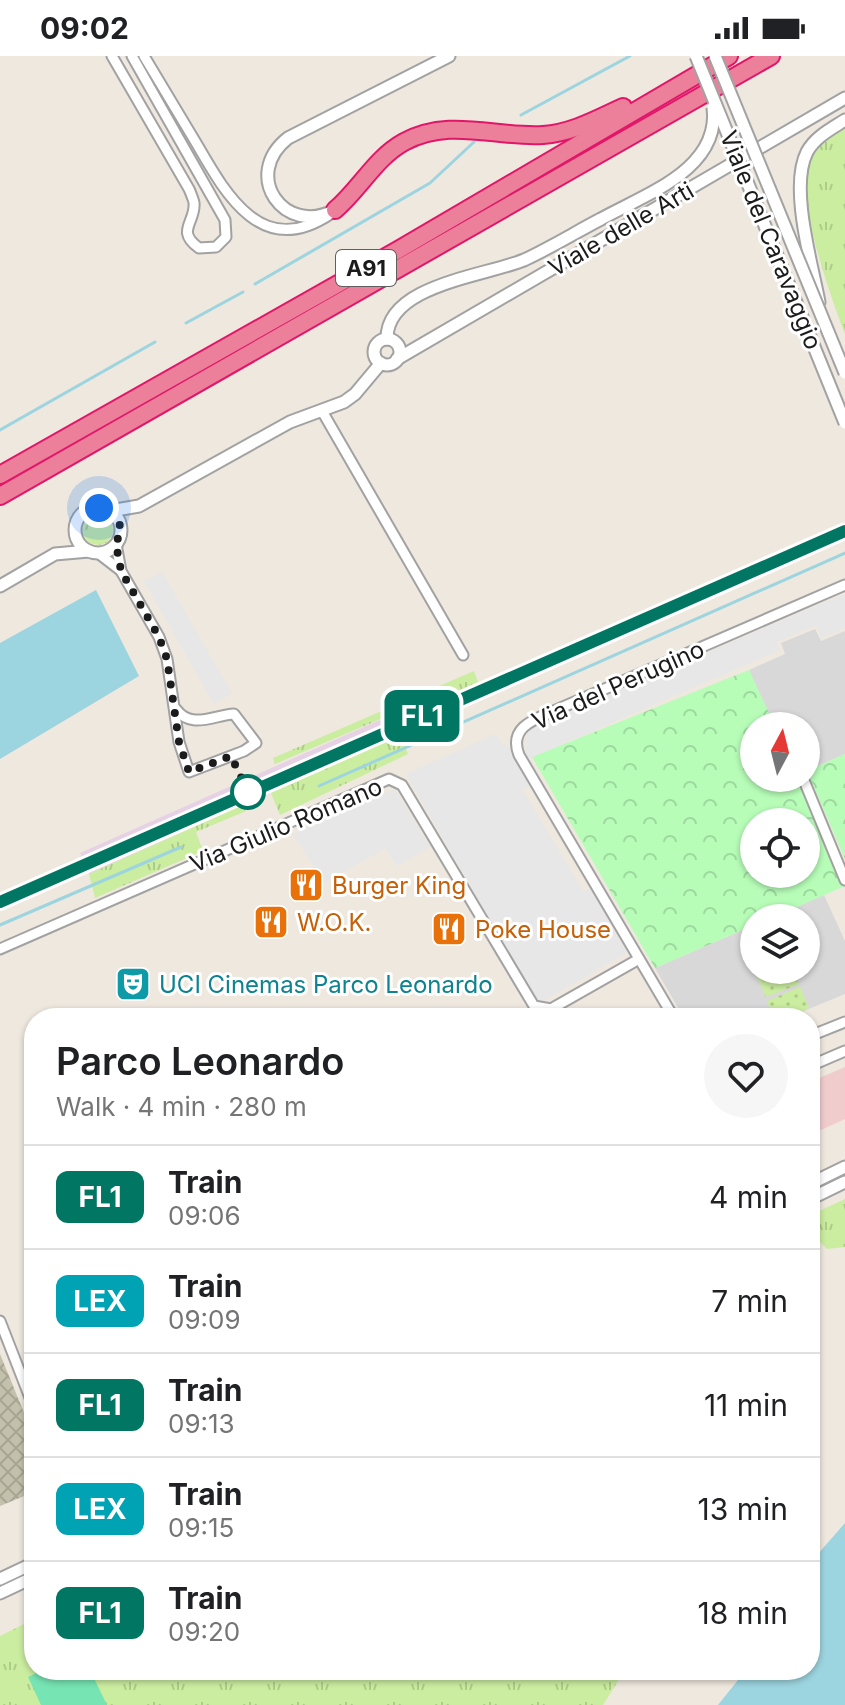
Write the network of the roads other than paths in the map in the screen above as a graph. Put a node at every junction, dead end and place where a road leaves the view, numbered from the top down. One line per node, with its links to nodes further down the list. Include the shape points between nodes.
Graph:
1 (112, 56): 2 (street, via 189,189 194,203 189,239 199,248 213,249 226,237 225,220)
2 (132, 56)
3 (144, 56): 12 (street, via 223,188 246,214 272,227 291,228 310,225)
4 (449, 56): 12 (street, via 277,148 267,179 278,203 301,216)
5 (696, 56): 9 (street, Viale del Caravaggio, bridge)
6 (715, 56): 13 (street, Viale del Caravaggio, bridge)
7 (727, 56): 12 (highway, via 572,130 524,136 456,128 414,138 386,155); 20 (highway, A91)
8 (771, 56): 21 (highway, A91)
9 (705, 79): 14 (street, bridge, via 714,120 701,156 672,179 514,264 416,296 393,316); 19 (street, Viale del Caravaggio, bridge)
10 (845, 98): 15 (street, Viale delle Arti)
11 (845, 120): 13 (street, bridge, via 806,153 800,182)
12 (335, 210)
13 (820, 311): 17 (street, Viale del Caravaggio, bridge)
14 (387, 339): 15 (street, via 397,345); 16 (street, via 375,349)
15 (397, 359): 16 (street, Viale delle Arti)
16 (381, 363): 18 (street, via 355,394)
17 (845, 373)
18 (322, 411): 22 (street, via 281,427); 32 (street)
19 (845, 423)
20 (0, 475)
21 (0, 496)
22 (139, 506): 23 (street); 25 (street)
23 (110, 511): 24 (street, via 91,509); 25 (street)
24 (76, 526): 27 (street, via 78,541); 28 (street)
25 (121, 529): 26 (street)
26 (116, 544): 27 (street); 29 (street)
27 (93, 552): 28 (street); 29 (street)
28 (55, 554): 31 (street)
29 (121, 571): 33 (street, via 159,637)
30 (845, 585): 39 (street, Via del Perugino, via 577,700 519,731 518,753)
31 (0, 586)
32 (463, 655)
33 (176, 709): 34 (street, via 180,716); 35 (street)
34 (201, 721): 35 (street, via 186,726); 35 (street, via 234,714 256,743 189,772)
35 (179, 742)
36 (809, 792): 37 (street)
37 (845, 880)
38 (0, 949): 40 (street, Via Giulio Romano, via 391,779 402,785)
39 (639, 959): 41 (street, Via Giulio Romano); 42 (street, Via del Perugino)
40 (538, 1008)
41 (553, 1008)
42 (668, 1008)
43 (845, 1022): 44 (street)
44 (820, 1032)
45 (845, 1051): 46 (street)
46 (820, 1062)
47 (845, 1167): 48 (street)
48 (820, 1179)
49 (845, 1182): 50 (street)
50 (820, 1194)
51 (0, 1321): 52 (street)
52 (24, 1382)
53 (24, 1568): 54 (street)
54 (0, 1579)
55 (24, 1582): 56 (street)
56 (0, 1593)

